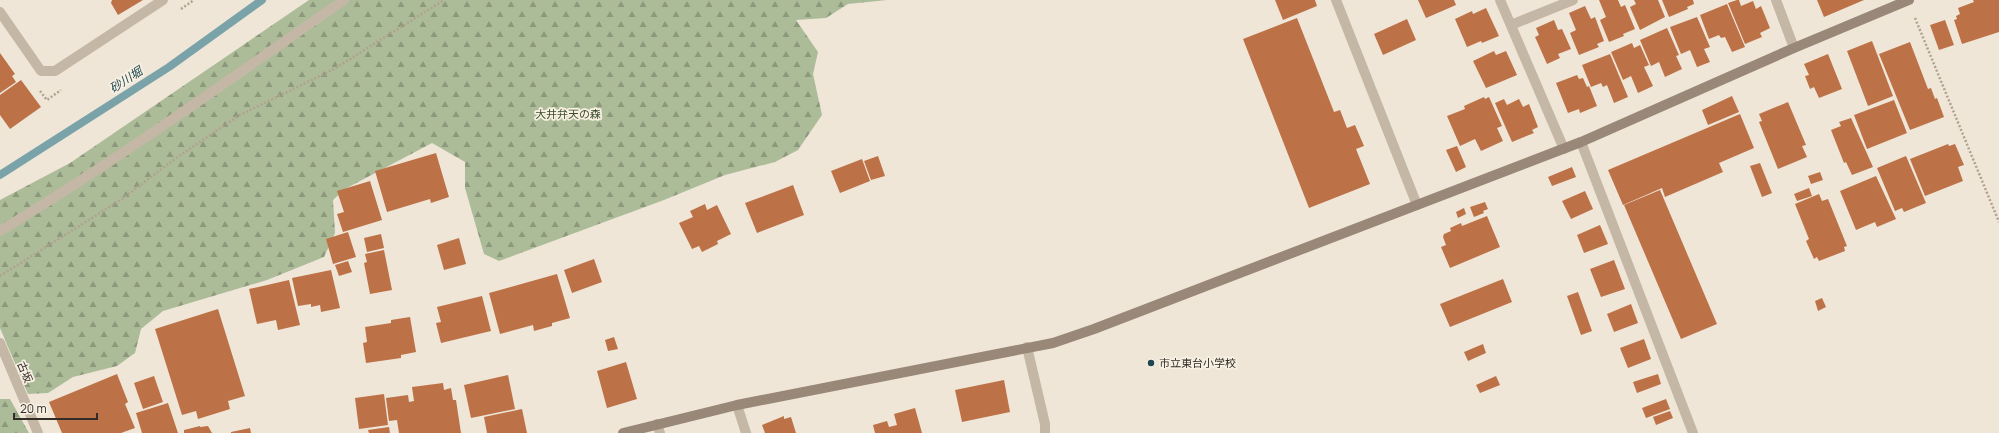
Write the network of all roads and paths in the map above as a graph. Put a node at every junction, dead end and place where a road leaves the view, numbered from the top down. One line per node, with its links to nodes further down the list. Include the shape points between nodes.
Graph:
1 (163, 0): 9 (street, via 56,71 41,71)
2 (344, 0): 16 (street, via 157,130)
3 (444, 0): 17 (path, via 334,69 240,115 176,158 122,199)
4 (1336, 0): 14 (street)
5 (1500, 0): 10 (street)
6 (1573, 0): 10 (street)
7 (1776, 0): 11 (street)
8 (1909, 0): 11 (street); 15 (path)
9 (0, 12)
10 (1511, 25): 13 (street)
11 (1794, 48): 12 (street)
12 (1581, 142): 13 (street); 26 (street)
13 (1564, 149): 14 (street)
14 (1417, 205): 19 (street, via 1094,329 1053,343)
15 (1999, 222)
16 (0, 231)
17 (0, 276)
18 (0, 343): 22 (street, 古坂)
19 (1027, 347): 20 (street); 25 (street)
20 (737, 405): 21 (street); 24 (street)
21 (658, 429): 23 (street)
22 (38, 433)
23 (623, 433)
24 (746, 433)
25 (1045, 433)
26 (1693, 433)

